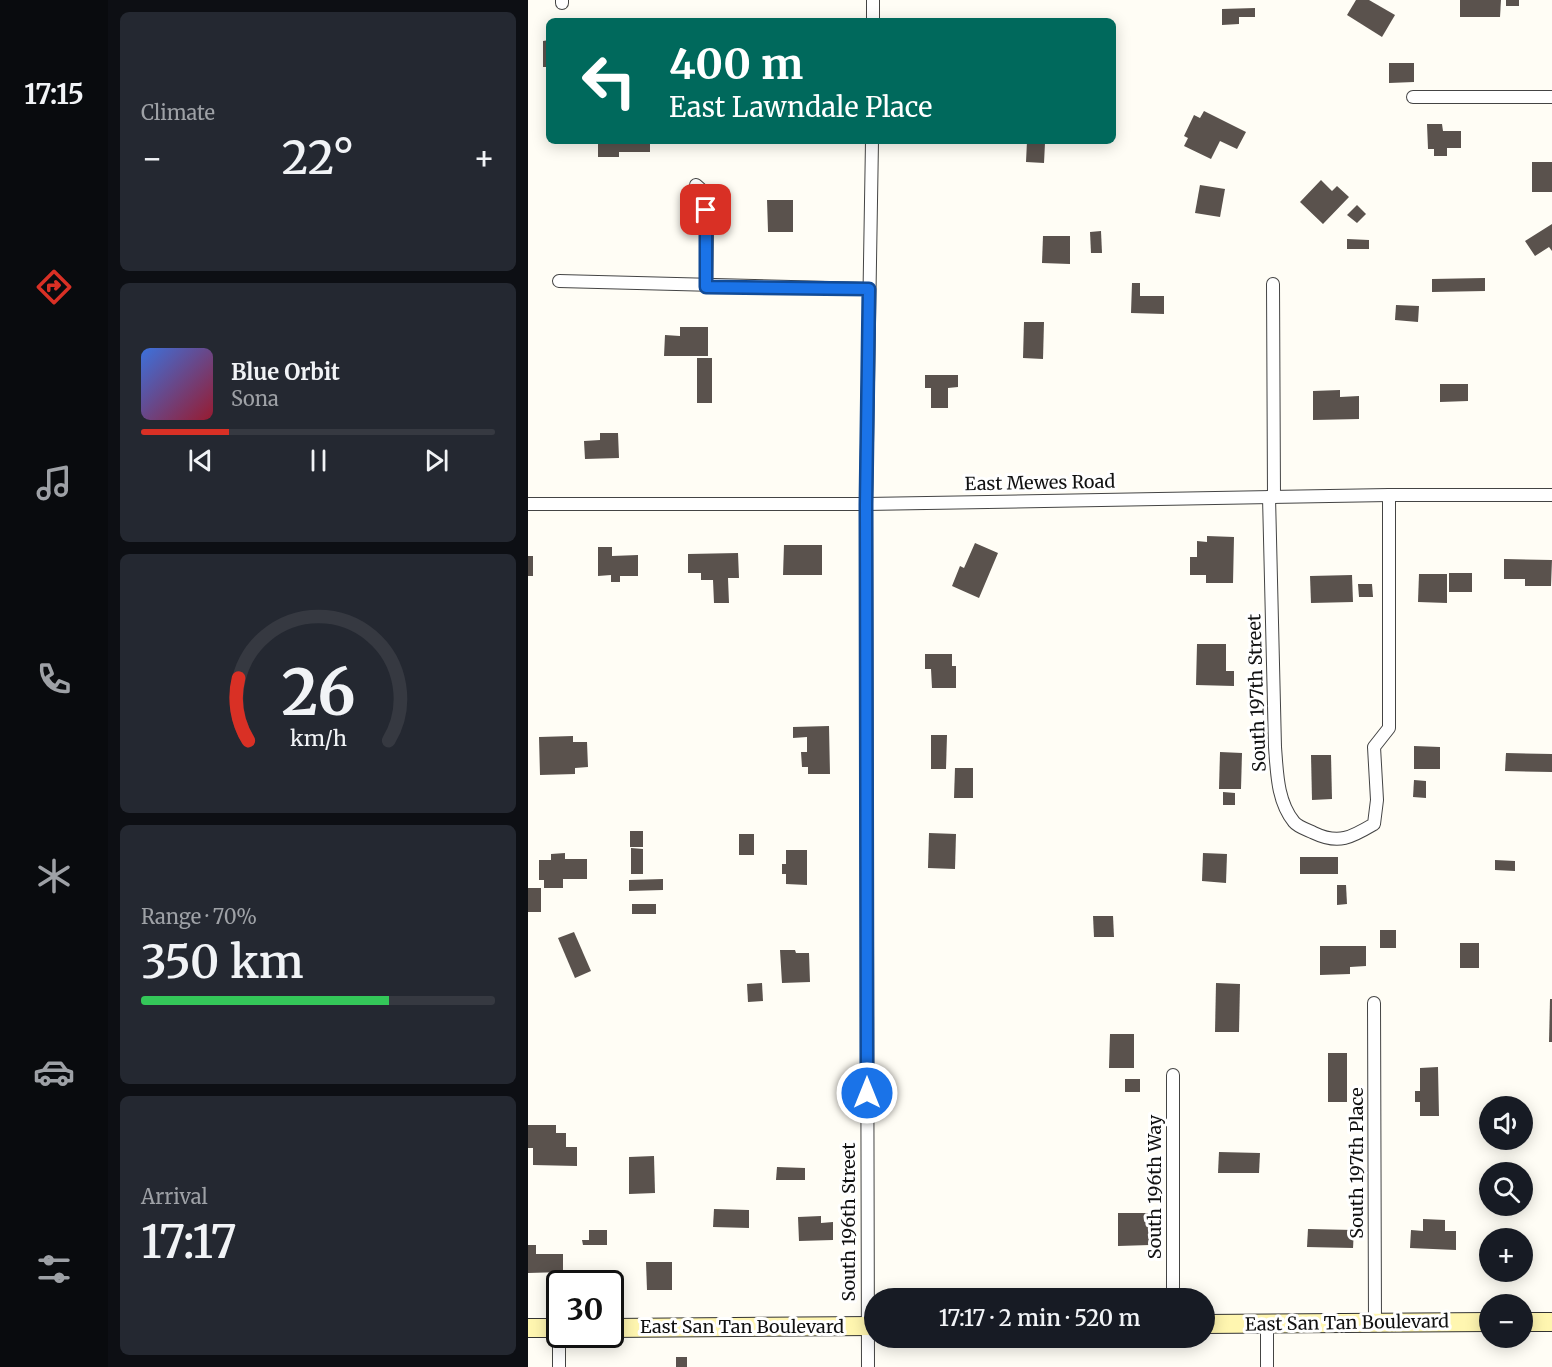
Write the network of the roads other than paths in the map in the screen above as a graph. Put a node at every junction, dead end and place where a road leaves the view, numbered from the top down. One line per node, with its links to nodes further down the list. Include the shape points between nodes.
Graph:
1 (873, 0): 2 (street)
2 (873, 18)
3 (1413, 97): 4 (street)
4 (1552, 97)
5 (872, 144): 10 (street, South 196th Street)
6 (696, 185): 9 (street, via 705,193)
7 (559, 281): 9 (street)
8 (1273, 284): 13 (street, South 197th Street)
9 (706, 287): 10 (street)
10 (869, 289): 15 (street, South 196th Street)
11 (1389, 495): 12 (street, East Mewes Road); 13 (street, East Mewes Road); 13 (street, South 197th Street, via 1389,728 1374,747 1374,824 1351,838 1326,838 1295,824 1278,784)
12 (1552, 495)
13 (1272, 497): 15 (street, East Mewes Road)
14 (528, 504): 15 (street, East Mewes Road)
15 (866, 504): 18 (street, South 196th Street)
16 (1374, 1003): 23 (street, South 197th Place)
17 (1173, 1075): 19 (street, South 196th Way)
18 (871, 1288)
19 (1173, 1288)
20 (1479, 1322): 23 (street, East San Tan Boulevard)
21 (1533, 1322): 22 (street)
22 (1552, 1322)
23 (1375, 1323): 25 (street, East San Tan Boulevard)
24 (1215, 1324): 25 (street, East San Tan Boulevard)
25 (1267, 1324): 34 (street)
26 (864, 1326): 29 (street, East San Tan Boulevard)
27 (528, 1328): 28 (street)
28 (546, 1328)
29 (624, 1328)
30 (558, 1348): 32 (street)
31 (869, 1348): 33 (street, South 196th Street)
32 (558, 1367)
33 (868, 1367)
34 (1267, 1367)

